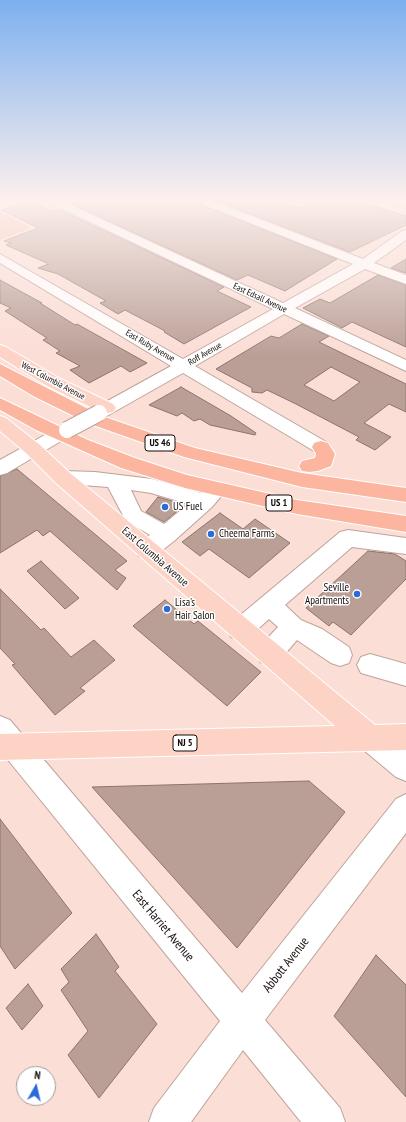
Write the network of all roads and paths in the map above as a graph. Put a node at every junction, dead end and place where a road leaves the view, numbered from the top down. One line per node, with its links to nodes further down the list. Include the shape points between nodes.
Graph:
1 (161, 251): 7 (street, East Edsall Avenue)
2 (335, 251): 5 (street)
3 (381, 251): 5 (street, Roff Avenue)
4 (0, 258): 9 (street, East Ruby Avenue)
5 (365, 263): 6 (street); 7 (street, Roff Avenue)
6 (406, 280)
7 (283, 309): 9 (street, Roff Avenue); 10 (street, East Edsall Avenue)
8 (0, 350): 14 (main road, West Columbia Avenue)
9 (184, 366): 14 (street, Roff Avenue); 17 (street, East Ruby Avenue)
10 (406, 366)
11 (0, 369): 25 (highway, US 46, via 39,392 96,420 191,453 294,478)
12 (0, 385): 26 (highway, US 46, via 75,425 196,469 289,492)
13 (0, 403): 16 (highway, US 1)
14 (103, 410): 16 (street, Roff Avenue, bridge); 19 (highway, via 198,439)
15 (0, 422): 18 (main road, East Columbia Avenue)
16 (63, 433): 18 (street, Roff Avenue); 24 (highway, US 1)
17 (322, 447): 19 (highway, via 326,454 324,461)
18 (33, 449): 20 (street, Roff Avenue); 21 (main road, East Columbia Avenue)
19 (309, 466): 23 (highway)
20 (0, 468)
21 (63, 478): 22 (street); 30 (main road, East Columbia Avenue)
22 (114, 481): 24 (street); 28 (street, via 133,516)
23 (406, 481)
24 (211, 496): 27 (highway, US 1); 28 (street)
25 (406, 496)
26 (406, 510)
27 (406, 524)
28 (166, 535): 30 (street)
29 (406, 546): 31 (street, via 348,538)
30 (147, 550): 33 (main road, East Columbia Avenue)
31 (270, 605): 32 (street); 33 (street)
32 (293, 627): 34 (street); 35 (street, via 313,636)
33 (240, 630): 34 (main road, East Columbia Avenue)
34 (269, 654): 39 (main road, East Columbia Avenue)
35 (340, 655)
36 (370, 665): 37 (street)
37 (406, 675)
38 (406, 737): 39 (main road, NJ 5)
39 (370, 738): 40 (main road, NJ 5); 41 (street, East Columbia Avenue)
40 (5, 741): 43 (street, East Harriet Avenue)
41 (406, 767)
42 (406, 809): 43 (street, Abbott Avenue)
43 (242, 1021): 44 (street, Abbott Avenue); 45 (street, East Harriet Avenue)
44 (168, 1122)
45 (326, 1122)

